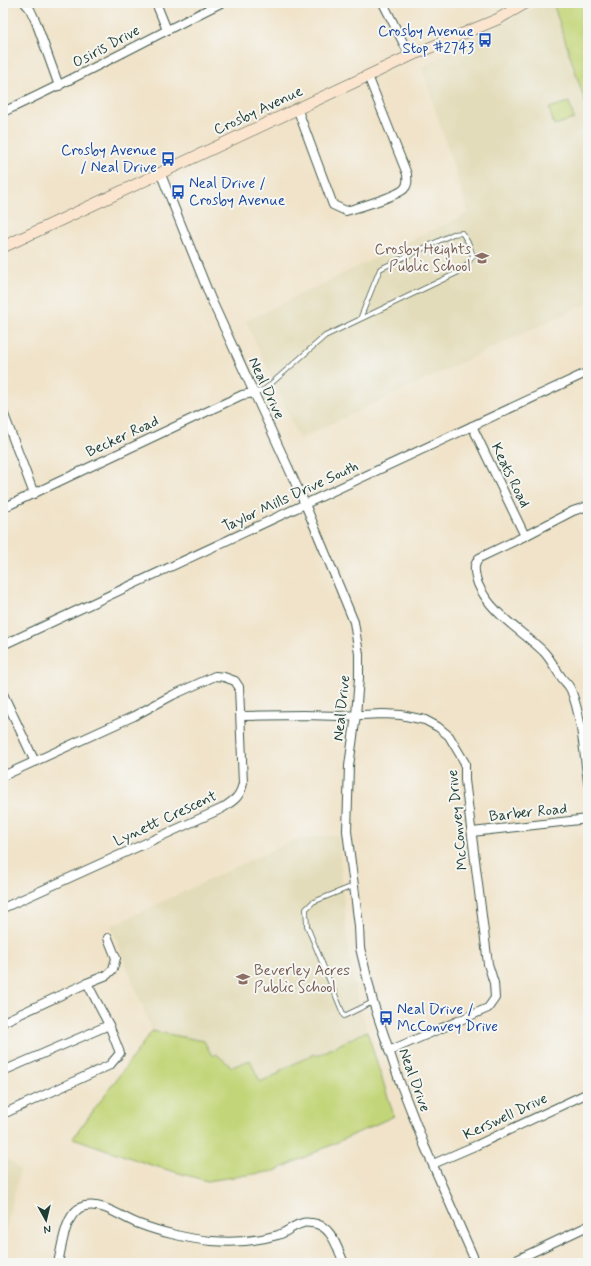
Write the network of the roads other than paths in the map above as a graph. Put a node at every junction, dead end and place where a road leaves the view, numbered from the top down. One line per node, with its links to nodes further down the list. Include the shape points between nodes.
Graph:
1 (24, 3): 9 (street, via 36,22)
2 (156, 3): 6 (street)
3 (221, 3): 6 (street, Osiris Drive)
4 (383, 3): 7 (street)
5 (526, 3): 7 (street, Crosby Avenue, via 498,19)
6 (167, 30): 9 (street, Osiris Drive)
7 (410, 56): 8 (street, Crosby Avenue)
8 (368, 76): 10 (street, Crosby Avenue); 10 (street, via 407,174 408,183 404,189 391,195 346,211 333,205)
9 (59, 86): 11 (street, Osiris Drive)
10 (297, 108): 12 (street, Crosby Avenue)
11 (3, 112)
12 (160, 172): 13 (street, Crosby Avenue); 16 (street, Neal Drive, via 211,299)
13 (3, 247)
14 (360, 319): 14 (lane, via 380,269 453,234 462,233 473,256 464,270); 16 (lane, via 325,336 265,389)
15 (588, 372): 18 (street, Taylor Mills Drive South)
16 (254, 393): 19 (street, Becker Road, via 242,395); 20 (street, Neal Drive)
17 (3, 412): 19 (street)
18 (472, 426): 20 (street, Taylor Mills Drive South); 23 (street, Keats Road)
19 (34, 494): 22 (street, Becker Road)
20 (305, 504): 24 (street, Taylor Mills Drive South); 26 (street, Neal Drive, via 354,622 359,654)
21 (588, 506): 23 (street, via 573,510)
22 (3, 508)
23 (525, 536): 30 (street, via 479,558 475,573 487,600 504,619 550,658 571,690 582,729)
24 (3, 645)
25 (3, 694): 28 (street)
26 (356, 715): 27 (street, McConvey Drive); 32 (street, McConvey Drive, via 401,715 425,720 450,736 465,762); 33 (street, Neal Drive, via 347,798)
27 (241, 716): 28 (street, Lynett Crescent, via 239,687 235,681 215,676); 34 (street, Lynett Crescent, via 243,784 241,793 233,801 221,809)
28 (35, 762): 29 (street, Lynett Crescent)
29 (3, 776)
30 (588, 782)
31 (588, 819): 32 (street, Barber Road)
32 (472, 832): 40 (street, McConvey Drive, via 488,964 494,983 495,998 488,1008)
33 (353, 886): 37 (street, Neal Drive, via 360,948); 37 (lane, via 313,902 306,909 307,926 344,1016)
34 (3, 908)
35 (108, 938): 36 (street, via 116,958 113,969 107,975)
36 (87, 983): 38 (street); 39 (street)
37 (373, 1002): 40 (street, Neal Drive)
38 (3, 1022)
39 (109, 1026): 41 (street); 43 (street, via 120,1053 110,1065)
40 (389, 1051): 44 (street, Neal Drive)
41 (3, 1071)
42 (588, 1093): 44 (street, Kerswell Drive)
43 (3, 1114)
44 (433, 1164): 48 (street, Neal Drive)
45 (588, 1226): 49 (street)
46 (58, 1263): 47 (street, via 70,1216 85,1206 105,1208 140,1224 180,1236 235,1243 278,1235 304,1223 318,1224 332,1237)
47 (344, 1263)
48 (476, 1263)
49 (510, 1263)

